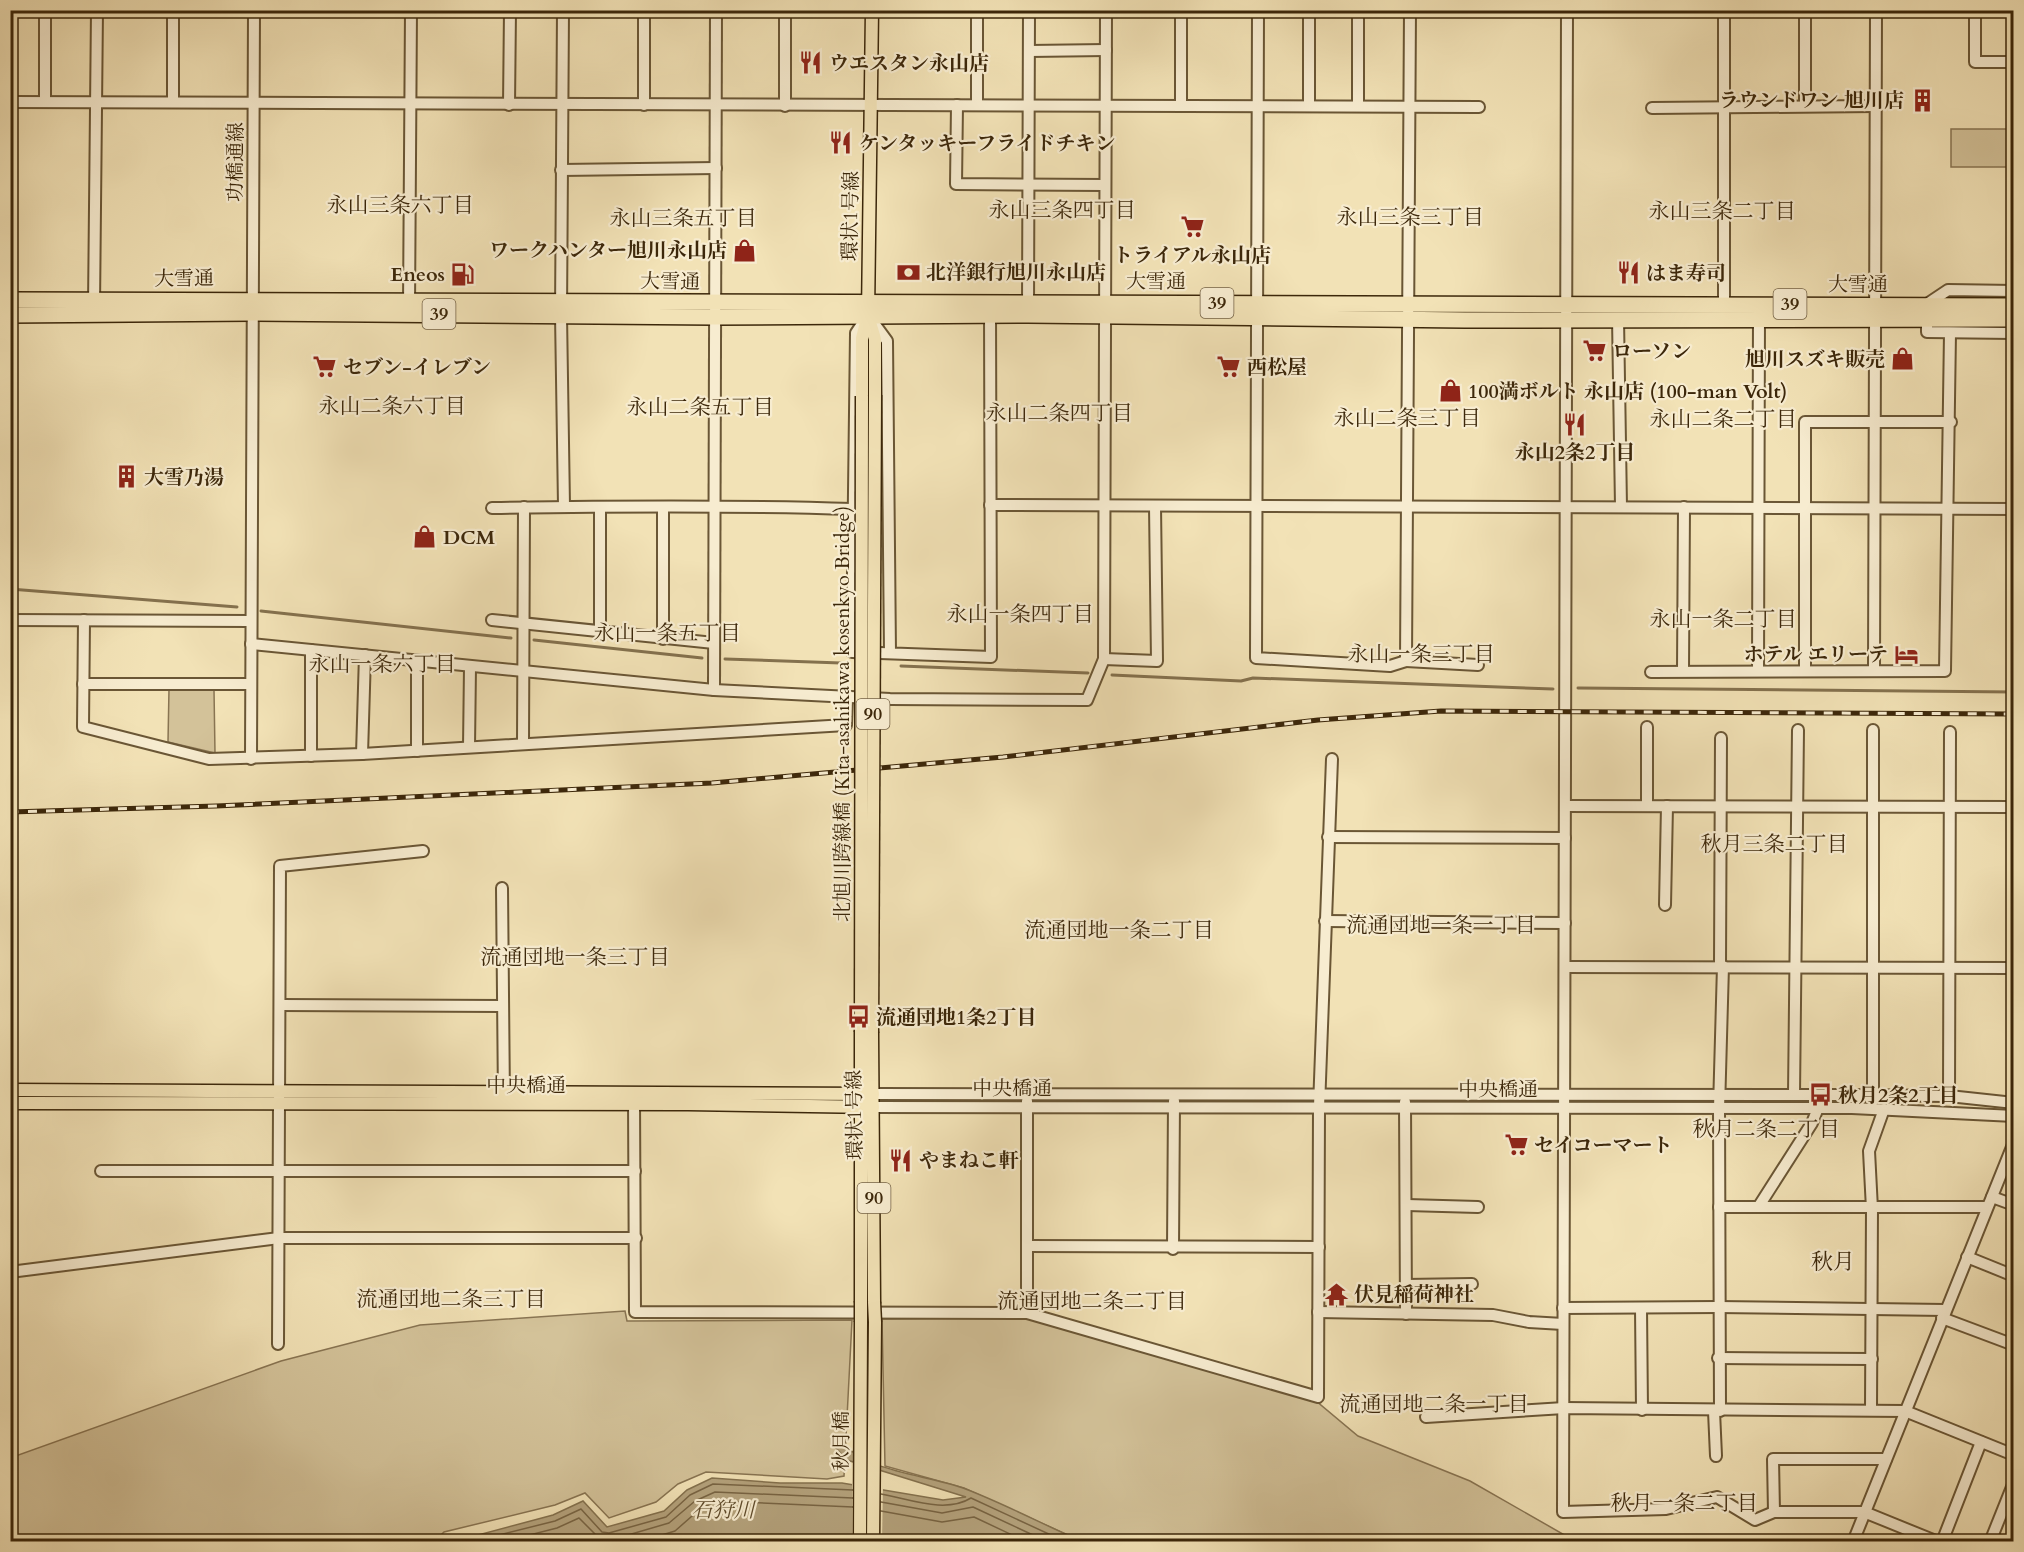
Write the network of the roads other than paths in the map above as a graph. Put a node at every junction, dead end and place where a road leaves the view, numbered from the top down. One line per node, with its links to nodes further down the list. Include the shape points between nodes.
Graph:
1 (45, 10): 30 (street)
2 (97, 10): 28 (street)
3 (173, 10): 31 (street)
4 (254, 10): 32 (street, 功橋通線)
5 (411, 10): 33 (street)
6 (510, 10): 36 (street)
7 (563, 10): 37 (street)
8 (644, 10): 38 (street)
9 (716, 10): 39 (street)
10 (785, 10): 43 (street)
11 (872, 10): 34 (main road, 環状1号線 / 90)
12 (977, 10): 35 (street)
13 (1029, 10): 26 (street)
14 (1106, 10): 25 (street)
15 (1181, 10): 44 (street)
16 (1258, 10): 45 (street)
17 (1309, 10): 46 (street)
18 (1358, 10): 47 (street)
19 (1410, 10): 50 (street)
20 (1567, 10): 74 (street)
21 (1724, 10): 52 (street)
22 (1805, 10): 48 (street)
23 (1876, 10): 49 (street)
24 (1976, 10): 27 (street, via 1975,62)
25 (1106, 50): 26 (street); 42 (street)
26 (1029, 51): 41 (street)
27 (2013, 62)
28 (97, 101): 30 (street); 31 (street); 64 (street)
29 (10, 102): 30 (street)
30 (45, 102)
31 (173, 102): 32 (street)
32 (253, 102): 33 (street); 61 (street, 功橋通線)
33 (411, 103): 36 (street); 63 (street)
34 (872, 104): 40 (street); 43 (street); 66 (main road, 環状1号線 / 90)
35 (977, 104): 40 (street); 41 (street)
36 (509, 105): 37 (street)
37 (561, 105): 38 (street); 55 (street)
38 (644, 105): 39 (street)
39 (716, 105): 43 (street); 54 (street)
40 (957, 105): 56 (street, via 957,184)
41 (1029, 105): 42 (street); 56 (street)
42 (1105, 105): 44 (street); 57 (street)
43 (785, 106)
44 (1181, 106): 45 (street)
45 (1258, 106): 46 (street); 71 (street)
46 (1309, 106): 47 (street)
47 (1358, 106): 50 (street)
48 (1805, 106): 49 (street); 52 (street)
49 (1876, 106): 73 (street)
50 (1410, 107): 51 (street); 76 (street)
51 (1479, 107)
52 (1724, 107): 53 (street); 60 (street)
53 (1652, 108)
54 (716, 168): 55 (street); 70 (street)
55 (561, 170): 65 (street)
56 (1028, 185): 57 (street); 68 (street)
57 (1105, 185): 69 (street)
58 (2013, 291): 75 (street, via 1948,290)
59 (10, 300): 64 (highway, 大雪通 / 39)
60 (1724, 304): 72 (highway, 大雪通 / 39); 74 (highway, 大雪通 / 39)
61 (252, 306): 63 (highway, 大雪通 / 39); 64 (highway, 大雪通 / 39); 108 (street, 功橋通線)
62 (2013, 306): 75 (highway, 大雪通 / 39)
63 (409, 307): 65 (highway, 大雪通 / 39)
64 (94, 308): 77 (highway, 大雪通 / 39)
65 (561, 308): 70 (highway, 大雪通 / 39); 87 (street)
66 (868, 308): 67 (highway, 大雪通 / 39); 70 (highway, 大雪通 / 39); 82 (main road, 環状1号線 / 90, via 875,339); 100 (street, via 855,343); 115 (street, via 887,340)
67 (990, 308): 68 (highway, 大雪通 / 39); 86 (street)
68 (1028, 308): 69 (highway, 大雪通 / 39)
69 (1105, 309): 71 (highway, 大雪通 / 39); 88 (street)
70 (715, 310): 85 (street)
71 (1257, 310): 76 (highway, 大雪通 / 39); 92 (street)
72 (1759, 311): 73 (highway, 大雪通 / 39); 78 (highway, 大雪通 / 39); 99 (street)
73 (1875, 311): 75 (highway, 大雪通 / 39); 83 (street)
74 (1566, 312): 76 (highway, 大雪通 / 39); 78 (highway, 大雪通 / 39); 94 (street)
75 (1927, 312): 79 (highway, 大雪通 / 39); 80 (street, via 1927,332)
76 (1407, 313): 93 (street)
77 (10, 315)
78 (1618, 318): 95 (street)
79 (2013, 319)
80 (1950, 333): 81 (street); 84 (street)
81 (2013, 333)
82 (868, 396): 167 (main road, 北旭川跨線橋 (Kita-asahikawa kosenkyo Bridge) / 90, bridge)
83 (1876, 422): 84 (street); 102 (street, via 1805,422); 104 (street)
84 (1951, 422): 101 (street)
85 (715, 505): 98 (street); 100 (street); 112 (street)
86 (990, 505): 88 (street); 115 (street, via 991,657)
87 (564, 506): 90 (street); 91 (street)
88 (1103, 506): 89 (street); 117 (street)
89 (1155, 506): 92 (street); 117 (street, via 1157,661)
90 (524, 507): 97 (street); 109 (street)
91 (600, 507): 98 (street); 110 (street)
92 (1255, 507): 93 (street); 119 (street, via 1256,658 1390,666)
93 (1405, 507): 94 (street); 119 (street)
94 (1567, 507): 95 (street); 144 (street)
95 (1621, 507): 96 (street)
96 (1684, 507): 99 (street); 122 (street)
97 (492, 508)
98 (663, 508): 111 (street)
99 (1759, 508): 102 (street); 123 (street)
100 (853, 509): 115 (street, via 852,652)
101 (1949, 509): 103 (street); 104 (street); 125 (street, via 1945,671)
102 (1805, 510): 104 (street); 124 (street)
103 (2013, 510)
104 (1875, 511): 125 (street)
105 (10, 620): 106 (street)
106 (84, 620): 108 (street); 128 (street)
107 (492, 620): 109 (street)
108 (251, 621): 113 (street, 功橋通線)
109 (523, 624): 110 (street); 126 (street)
110 (600, 632): 111 (street)
111 (663, 639): 112 (street)
112 (714, 643): 130 (street)
113 (251, 644): 114 (street); 129 (street, 功橋通線)
114 (311, 650): 116 (street); 141 (street)
115 (890, 653)
116 (364, 655): 118 (street); 140 (street)
117 (1104, 659): 131 (street, via 1087,700)
118 (417, 661): 121 (street); 139 (street)
119 (1406, 661): 120 (street)
120 (1478, 664)
121 (470, 667): 126 (street); 138 (street)
122 (1683, 671): 123 (street); 127 (street)
123 (1758, 671): 124 (street)
124 (1805, 671): 125 (street)
125 (1874, 671)
126 (523, 672): 130 (street); 137 (street)
127 (1651, 672)
128 (83, 684): 129 (street); 142 (street, via 83,727 209,759)
129 (252, 684): 142 (street, 功橋通線)
130 (714, 690): 131 (street)
131 (847, 698): 137 (street, via 846,725)
132 (1647, 727): 145 (street)
133 (1798, 730): 148 (street)
134 (1873, 730): 149 (street)
135 (1950, 732): 150 (street)
136 (1721, 738): 147 (street)
137 (523, 744): 138 (street)
138 (470, 747): 139 (street)
139 (417, 751): 140 (street)
140 (362, 754): 141 (street)
141 (311, 756): 142 (street)
142 (251, 759)
143 (1332, 759): 152 (street)
144 (1565, 806): 145 (street); 153 (street)
145 (1647, 806): 146 (street)
146 (1667, 806): 147 (street); 156 (street)
147 (1722, 806): 148 (street); 159 (street)
148 (1798, 806): 149 (street); 161 (street)
149 (1874, 807): 150 (street); 162 (street)
150 (1950, 807): 151 (street); 163 (street)
151 (2013, 807)
152 (1328, 837): 153 (street); 157 (street)
153 (1565, 838): 158 (street)
154 (423, 851): 165 (street, via 280,866)
155 (502, 888): 166 (street)
156 (1665, 905)
157 (1325, 921): 158 (street); 176 (street)
158 (1564, 923): 160 (street)
159 (1722, 966): 160 (street); 161 (street); 179 (street)
160 (1565, 967): 177 (street)
161 (1797, 967): 162 (street); 178 (street)
162 (1874, 968): 163 (street); 180 (street)
163 (1951, 968): 164 (street); 181 (street)
164 (2013, 968)
165 (280, 1005): 166 (street); 169 (street)
166 (503, 1006): 170 (street)
167 (867, 1032): 172 (main road, 環状1号線 / 90)
168 (10, 1090): 169 (main road, 中央橋通)
169 (280, 1090): 170 (main road, 中央橋通); 184 (street)
170 (503, 1091): 171 (main road, 中央橋通); 185 (street)
171 (634, 1091): 172 (main road, 中央橋通); 186 (street)
172 (867, 1094): 174 (street, 中央橋通); 187 (main road, 環状1号線 / 90)
173 (1405, 1094): 176 (street, 中央橋通); 177 (street, 中央橋通); 191 (street)
174 (1027, 1095): 175 (street, 中央橋通); 188 (street)
175 (1174, 1095): 176 (street, 中央橋通); 189 (street)
176 (1320, 1095): 190 (street)
177 (1564, 1095): 179 (street, 中央橋通); 192 (street)
178 (1794, 1095): 179 (street, 中央橋通); 180 (street, 中央橋通)
179 (1719, 1096): 193 (street)
180 (1873, 1096): 181 (street, 中央橋通); 195 (street)
181 (1949, 1096): 182 (street, 中央橋通)
182 (2013, 1103)
183 (10, 1104): 184 (main road, 中央橋通)
184 (279, 1104): 185 (main road, 中央橋通); 199 (street)
185 (504, 1104): 186 (main road, 中央橋通)
186 (634, 1104): 187 (main road, 中央橋通); 200 (street)
187 (867, 1107): 188 (street, 中央橋通); 228 (main road, 環状1号線 / 90, bridge); 229 (main road, 環状1号線 / 90, bridge)
188 (1027, 1107): 189 (street, 中央橋通); 211 (street)
189 (1174, 1107): 190 (street, 中央橋通); 213 (street)
190 (1319, 1107): 191 (street, 中央橋通); 212 (street)
191 (1406, 1108): 192 (street, 中央橋通); 202 (street)
192 (1564, 1108): 193 (street, 中央橋通); 220 (street)
193 (1719, 1108): 194 (street, 中央橋通); 206 (street)
194 (1818, 1108): 195 (street, 中央橋通); 204 (street)
195 (1879, 1108): 196 (street, 中央橋通); 208 (street, via 1869,1151)
196 (2013, 1116)
197 (2013, 1142): 201 (street)
198 (101, 1171): 199 (street)
199 (279, 1171): 200 (street); 209 (street)
200 (635, 1171): 210 (street)
201 (1992, 1197): 203 (street); 207 (street)
202 (1407, 1205): 205 (street); 218 (street)
203 (2013, 1205)
204 (1759, 1206): 206 (street); 208 (street)
205 (1478, 1207)
206 (1719, 1207): 219 (street)
207 (1987, 1208): 208 (street); 214 (street)
208 (1872, 1209): 222 (street)
209 (279, 1238): 210 (street); 215 (street); 230 (street)
210 (636, 1238): 224 (street, via 634,1312)
211 (1027, 1246): 213 (street); 224 (street)
212 (1319, 1247): 213 (street); 223 (street)
213 (1173, 1249)
214 (1967, 1257): 216 (street); 226 (street)
215 (10, 1272)
216 (2013, 1276)
217 (1472, 1284): 218 (street)
218 (1406, 1285): 225 (street)
219 (1718, 1307): 221 (street); 222 (street); 232 (street)
220 (1563, 1308): 221 (street); 227 (street)
221 (1641, 1308): 235 (street)
222 (1872, 1308): 226 (street); 233 (street)
223 (1318, 1312): 224 (street, via 1318,1397); 225 (street)
224 (1027, 1313)
225 (1406, 1314): 227 (street, via 1493,1315)
226 (1943, 1314): 231 (street); 238 (street)
227 (1563, 1324): 234 (street)
228 (861, 1340): 248 (main road, 秋月橋 / 90)
229 (874, 1341): 249 (main road, 秋月橋 / 90)
230 (278, 1344)
231 (2013, 1345)
232 (1718, 1358): 233 (street); 237 (street)
233 (1872, 1359): 236 (street)
234 (1563, 1408): 235 (street); 239 (street); 245 (street, via 1563,1512 1666,1509 1717,1497 1755,1520)
235 (1642, 1410): 237 (street)
236 (1871, 1410): 237 (street); 238 (street)
237 (1717, 1411): 242 (street)
238 (1905, 1411): 240 (street); 243 (street)
239 (1426, 1418)
240 (1981, 1442): 241 (street); 251 (street)
241 (2013, 1455)
242 (1716, 1456)
243 (1886, 1459): 245 (street, via 1773,1459); 246 (street)
244 (2013, 1482): 252 (street)
245 (1774, 1512): 246 (street)
246 (1864, 1512): 247 (street); 250 (street)
247 (1923, 1539): 251 (street)
248 (860, 1542)
249 (873, 1542)
250 (1853, 1542)
251 (1940, 1542)
252 (1990, 1542)

